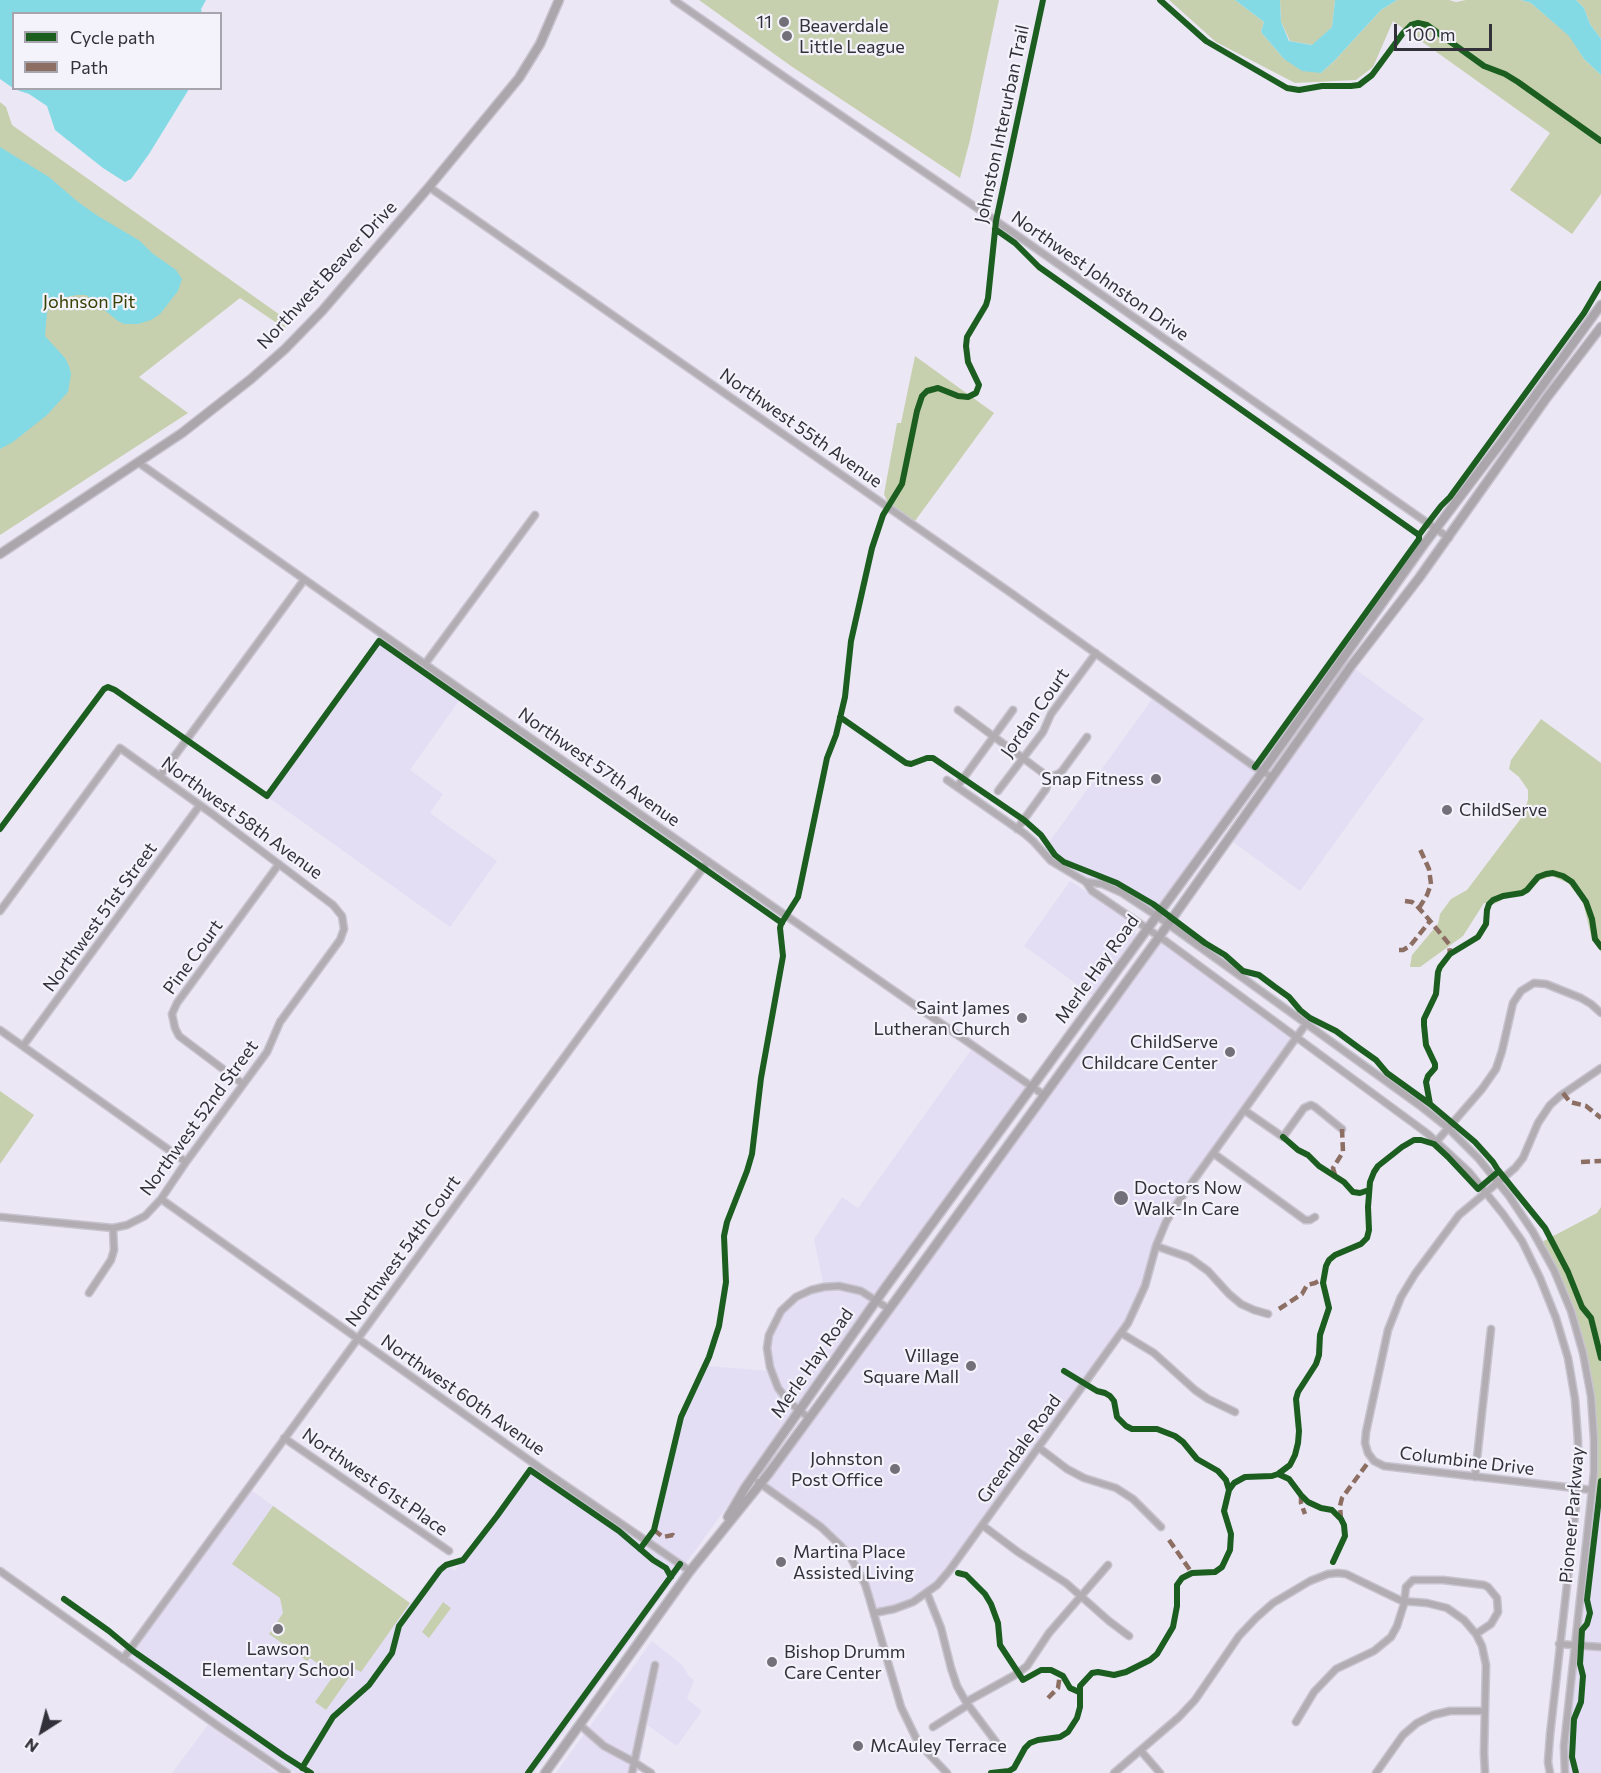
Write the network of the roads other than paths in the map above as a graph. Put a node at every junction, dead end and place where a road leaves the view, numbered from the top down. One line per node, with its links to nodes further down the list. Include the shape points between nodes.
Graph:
1 (559, 0): 3 (main road, Northwest Beaver Drive, via 530,62)
2 (674, 0): 8 (street, Northwest Johnston Drive)
3 (429, 187): 6 (main road, Northwest Beaver Drive, via 285,349 212,411); 12 (street, Northwest 55th Avenue)
4 (1601, 305): 8 (main road, Merle Hay Road)
5 (1601, 327): 9 (main road, Merle Hay Road)
6 (139, 463): 10 (main road, Northwest Beaver Drive); 11 (street, Northwest 57th Avenue)
7 (535, 515): 13 (street)
8 (1436, 529): 9 (street, Northwest Johnston Drive); 19 (main road, Merle Hay Road)
9 (1449, 538): 21 (main road, Merle Hay Road)
10 (0, 554)
11 (304, 580): 13 (street, Northwest 57th Avenue); 20 (street)
12 (1096, 653): 18 (street, Jordan Court); 19 (street, Northwest 55th Avenue)
13 (425, 664): 28 (street, Northwest 57th Avenue)
14 (958, 710): 16 (street)
15 (1013, 710): 16 (street)
16 (993, 736): 18 (street); 24 (street)
17 (1087, 737): 22 (street, via 1062,771)
18 (1023, 758): 22 (street); 25 (street, Jordan Court)
19 (1262, 772): 21 (street, Northwest 55th Avenue); 33 (main road, Merle Hay Road)
20 (160, 776): 26 (street, Northwest 58th Avenue); 31 (street, Northwest 58th Avenue, via 120,748)
21 (1272, 777): 34 (main road, Merle Hay Road)
22 (1047, 778): 27 (street, via 1046,789)
23 (947, 780): 24 (street, Pioneer Parkway)
24 (957, 787): 27 (street, Pioneer Parkway)
25 (998, 791)
26 (200, 806): 29 (street, Northwest 58th Avenue); 41 (street, Northwest 51st Street)
27 (1017, 829): 30 (street, Pioneer Parkway, via 1051,861)
28 (708, 861): 44 (street, Northwest 57th Avenue); 65 (street, Northwest 54th Court)
29 (279, 864): 32 (street, Northwest 58th Avenue); 43 (street, Pine Court, via 172,1014 179,1036)
30 (1086, 882): 33 (street, Pioneer Parkway, via 1122,893); 35 (street, Pioneer Parkway, via 1092,891)
31 (0, 911)
32 (342, 916): 43 (street, Northwest 52nd Street, via 344,929 340,940 280,1022 267,1052)
33 (1157, 916): 34 (street, Pioneer Parkway); 35 (main road, Merle Hay Road)
34 (1168, 924): 36 (main road, Merle Hay Road); 38 (street, Pioneer Parkway)
35 (1147, 928): 36 (street, Pioneer Parkway); 44 (main road, Merle Hay Road)
36 (1159, 937): 40 (street, Pioneer Parkway); 45 (main road, Merle Hay Road)
37 (1601, 1013): 47 (street, via 1581,998 1546,984 1534,983 1521,991 1513,1003 1496,1069)
38 (1306, 1024): 40 (street, Greendale Road); 47 (street, Pioneer Parkway)
39 (0, 1030): 41 (street)
40 (1297, 1037): 46 (street, Greendale Road); 49 (street, Pioneer Parkway)
41 (23, 1046): 51 (street)
42 (1601, 1068): 52 (street, Columbine Drive, via 1550,1105 1523,1158)
43 (243, 1084): 51 (street, Northwest 52nd Street)
44 (1031, 1087): 45 (street, Northwest 57th Avenue); 60 (main road, Merle Hay Road)
45 (1044, 1095): 61 (main road, Merle Hay Road)
46 (1244, 1110): 48 (street, via 1283,1137 1304,1108 1311,1105); 50 (street, Greendale Road)
47 (1448, 1128): 49 (street); 52 (street, Pioneer Parkway)
48 (1342, 1129)
49 (1437, 1141): 53 (street, Pioneer Parkway)
50 (1212, 1153): 56 (street, via 1305,1220); 58 (street, Greendale Road, via 1178,1202)
51 (186, 1162): 54 (street, Northwest 52nd Street)
52 (1498, 1182): 53 (street, Columbine Drive); 75 (street, Pioneer Parkway, via 1533,1232 1571,1311 1591,1395)
53 (1486, 1192): 71 (street, Columbine Drive, via 1448,1228 1401,1297 1388,1330 1365,1443 1374,1461 1384,1466); 74 (street, Pioneer Parkway, via 1521,1241 1556,1318 1575,1399)
54 (161, 1199): 57 (street, Northwest 52nd Street, via 145,1216); 65 (street, Northwest 60th Avenue)
55 (0, 1217): 57 (street)
56 (1315, 1217)
57 (113, 1228): 59 (street, via 111,1260)
58 (1156, 1246): 62 (street, via 1190,1258 1240,1304); 64 (street, Greendale Road, via 1141,1296)
59 (89, 1293)
60 (876, 1300): 61 (street); 66 (main road, Merle Hay Road); 66 (street, via 854,1289 824,1287 796,1298 777,1317 769,1335 768,1361 778,1388)
61 (889, 1309): 68 (main road, Merle Hay Road)
62 (1268, 1314)
63 (1491, 1329): 71 (street)
64 (1121, 1333): 67 (street, via 1154,1353 1195,1390); 70 (street, Greendale Road)
65 (357, 1338): 69 (street, Northwest 54th Court); 82 (street, Northwest 60th Avenue)
66 (799, 1411): 68 (street); 72 (main road, Merle Hay Road)
67 (1234, 1412)
68 (809, 1418): 73 (main road, Merle Hay Road)
69 (284, 1438): 79 (street, Northwest 61st Place); 92 (street, Northwest 54th Court)
70 (1038, 1447): 76 (street, Greendale Road); 77 (street, via 1084,1478 1116,1488 1133,1499)
71 (1475, 1477): 74 (street, Columbine Drive)
72 (753, 1478): 73 (street); 78 (main road, Merle Hay Road)
73 (761, 1484): 78 (main road, Merle Hay Road); 86 (street, via 842,1547 861,1577)
74 (1577, 1489): 75 (street, Columbine Drive); 89 (street, Pioneer Parkway)
75 (1592, 1490): 90 (street, Pioneer Parkway)
76 (982, 1525): 83 (street, Greendale Road, via 949,1571); 84 (street)
77 (1161, 1527)
78 (714, 1541): 82 (main road, Merle Hay Road)
79 (449, 1551)
80 (1108, 1565): 84 (street)
81 (0, 1571): 92 (street)
82 (690, 1571): 97 (main road, Merle Hay Road)
83 (927, 1593): 86 (street, Greendale Road, via 894,1610); 94 (street, via 941,1628 952,1675)
84 (1082, 1596): 88 (street); 94 (street, via 1049,1633 1027,1666)
85 (1404, 1601): 87 (street, via 1447,1608); 87 (street, via 1406,1587 1413,1580 1484,1585 1494,1592 1498,1612 1491,1624); 96 (street, via 1391,1637 1374,1651 1336,1668 1314,1692); 100 (street, via 1346,1574 1328,1574 1310,1581 1256,1618 1224,1655 1195,1700)
86 (874, 1613): 106 (street, via 907,1722)
87 (1476, 1634): 95 (street, via 1486,1665)
88 (1129, 1636)
89 (1559, 1644): 90 (street); 111 (street, Pioneer Parkway)
90 (1574, 1644): 91 (street); 112 (street, Pioneer Parkway)
91 (1601, 1647)
92 (123, 1659): 102 (street)
93 (655, 1665): 101 (street)
94 (967, 1703): 98 (street); 99 (street)
95 (1485, 1711): 109 (street, via 1450,1710 1417,1723 1403,1735); 110 (street)
96 (1296, 1722)
97 (580, 1725): 101 (street, via 604,1746); 103 (main road, Merle Hay Road)
98 (933, 1727)
99 (1002, 1750)
100 (1141, 1751): 107 (street); 108 (street)
101 (634, 1762): 104 (street); 105 (street)
102 (287, 1773)
103 (545, 1773)
104 (632, 1773)
105 (651, 1773)
106 (947, 1773)
107 (1114, 1773)
108 (1160, 1773)
109 (1376, 1773)
110 (1485, 1773)
111 (1550, 1773)
112 (1564, 1773)

